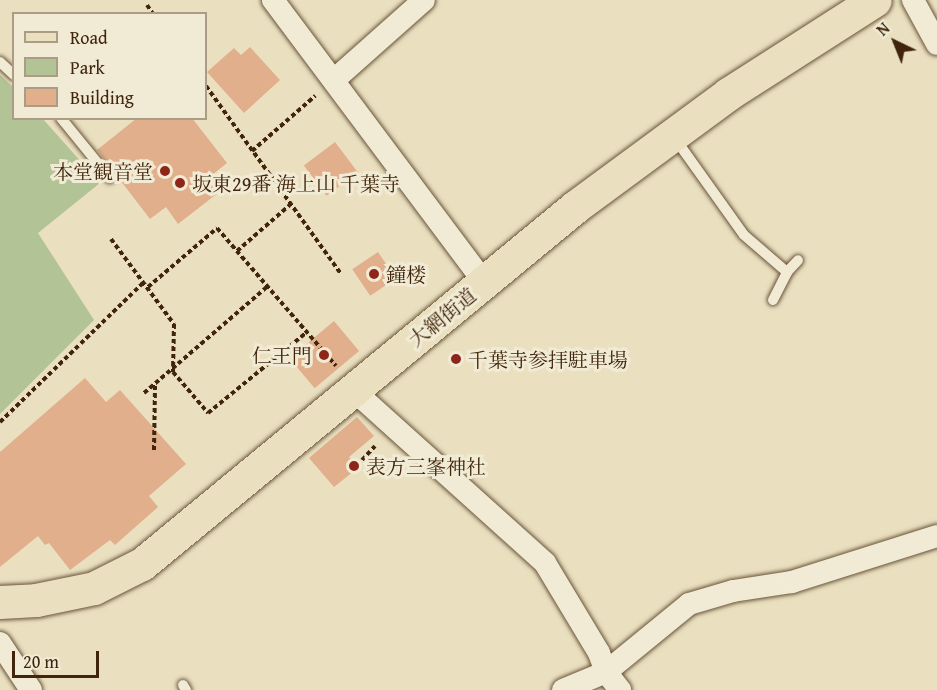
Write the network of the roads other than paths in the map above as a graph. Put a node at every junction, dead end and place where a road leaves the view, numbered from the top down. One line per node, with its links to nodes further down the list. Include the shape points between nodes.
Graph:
1 (273, 0): 8 (street)
2 (424, 0): 8 (street)
3 (875, 0): 10 (main road, 大網街道, via 728,94)
4 (913, 0): 5 (street)
5 (937, 44)
6 (0, 62): 7 (lane)
7 (12, 73)
8 (334, 80): 14 (street)
9 (63, 120): 11 (lane)
10 (672, 135): 13 (lane, via 744,235); 14 (main road, 大網街道, via 575,207)
11 (110, 178)
12 (798, 260): 13 (lane)
13 (787, 272): 15 (lane)
14 (484, 282): 16 (main road, 大網街道)
15 (773, 300)
16 (346, 379): 18 (main road, 大網街道, via 141,564 94,588 36,600); 20 (street, via 545,563 599,653)
17 (937, 536): 20 (street, via 792,582 733,591 689,604)
18 (0, 602)
19 (3, 655): 21 (street)
20 (606, 672): 22 (street); 23 (street)
21 (31, 690)
22 (563, 690)
23 (620, 690)

